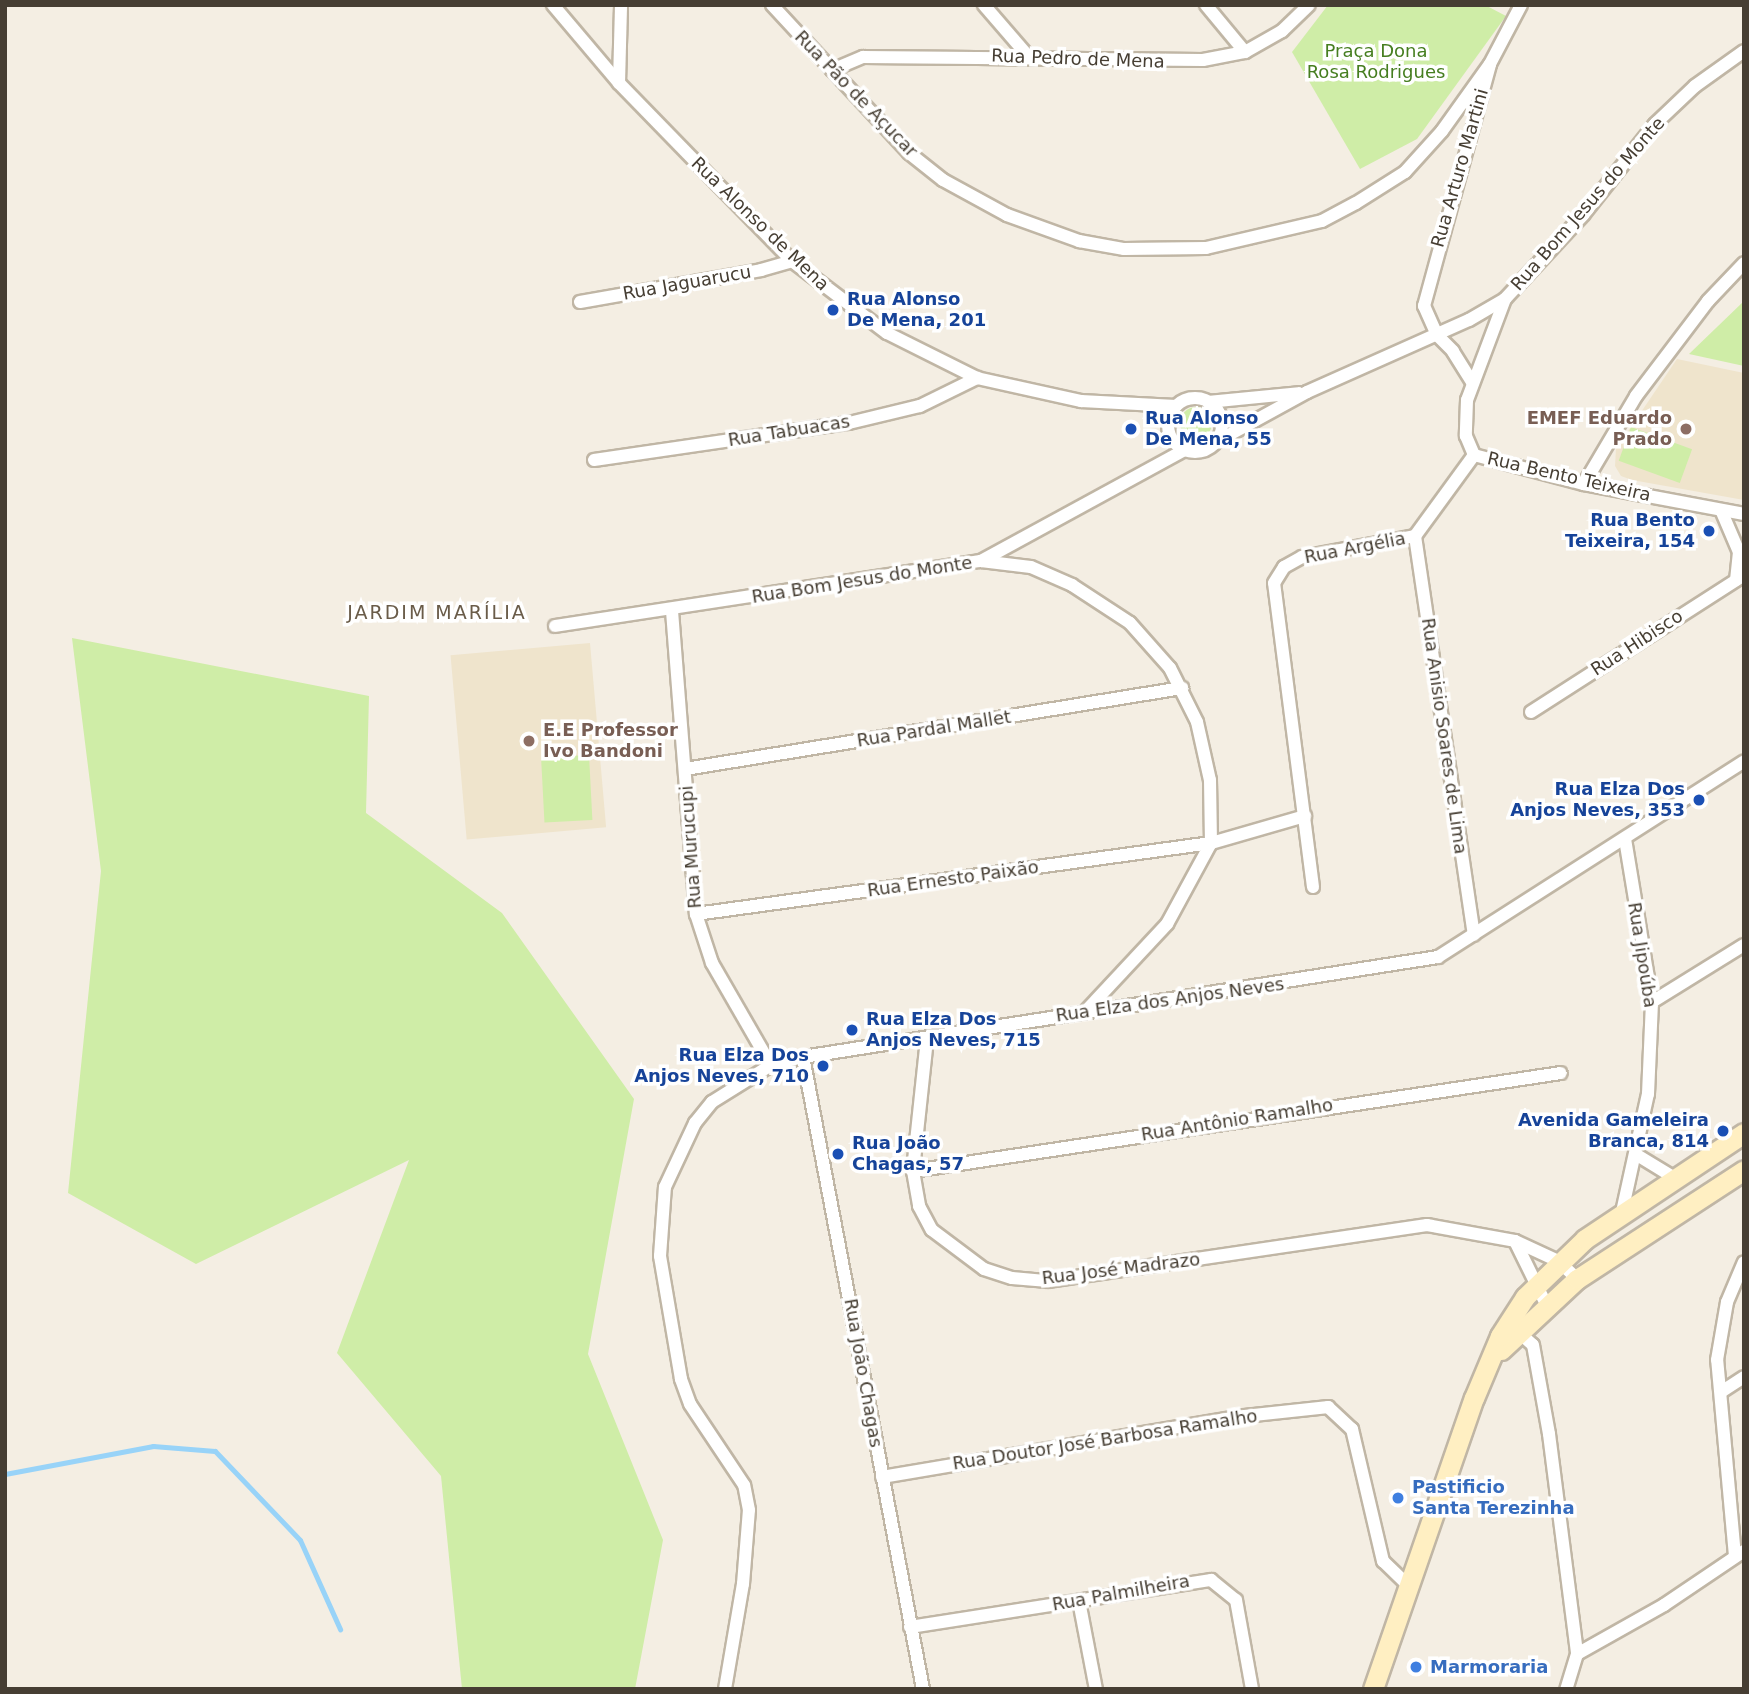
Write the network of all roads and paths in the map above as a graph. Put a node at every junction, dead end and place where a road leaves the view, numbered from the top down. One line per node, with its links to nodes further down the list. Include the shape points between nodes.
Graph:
1 (553, 5): 13 (street, Rua Alonso de Mena)
2 (621, 5): 13 (street)
3 (772, 5): 12 (street, Rua Pão de Açucar)
4 (984, 5): 10 (street)
5 (1206, 5): 9 (street)
6 (1309, 5): 9 (street, Rua Pedro de Mena, via 1282,31)
7 (1521, 5): 11 (street, Rua Arturo Martini)
8 (1744, 51): 16 (street, Rua Bom Jesus do Monte, via 1695,86 1655,124 1583,215)
9 (1245, 52): 10 (street, Rua Pedro de Mena, via 1163,63)
10 (1028, 56): 12 (street, Rua Pedro de Mena, via 863,57)
11 (1490, 64): 12 (street, Rua Pão de Açucar, via 1442,131 1405,172 1356,203 1322,220 1246,240 1206,248 1154,250 1079,240 975,200 909,153); 18 (street, Rua Arturo Martini, via 1428,280 1424,306)
12 (832, 70)
13 (619, 83): 14 (street, Rua Alonso de Mena)
14 (792, 261): 17 (street, Rua Jaguarucu); 19 (street, Rua Alonso de Mena, via 887,333)
15 (1744, 263): 28 (street, via 1708,301 1636,396)
16 (1505, 299): 18 (street, Rua Bom Jesus do Monte); 20 (street, Rua Bento Teixeira)
17 (580, 302)
18 (1437, 335): 20 (street, Rua Arturo Martini, via 1454,351); 21 (street, Rua Bom Jesus do Monte)
19 (977, 378): 23 (street, Rua Alonso de Mena, via 1081,401); 27 (street, Rua Tabuacas, via 920,406 849,423)
20 (1472, 382): 26 (street, Rua Bento Teixeira, via 1465,421)
21 (1307, 392): 22 (street, Rua Bom Jesus do Monte); 24 (street, Rua Bom Jesus do Monte)
22 (1208, 402): 23 (street, via 1190,398); 24 (street, via 1220,416)
23 (1176, 406): 25 (street, via 1168,427 1173,441)
24 (1216, 442): 25 (street, via 1200,451)
25 (1185, 450): 32 (street, Rua Bom Jesus do Monte)
26 (1474, 455): 28 (street, Rua Bento Teixeira); 31 (street, Rua Argélia)
27 (594, 460)
28 (1584, 484): 29 (street, Rua Bento Teixeira)
29 (1721, 510): 30 (street, Rua Bento Teixeira); 33 (street, via 1739,552)
30 (1744, 514)
31 (1415, 536): 40 (street, Rua Argélia, via 1302,557 1284,567 1274,583); 45 (street, Rua Anisio Soares de Lima)
32 (981, 561): 34 (street, Rua Bom Jesus do Monte); 36 (street, via 1031,568 1100,602 1152,644)
33 (1740, 577): 37 (street, Rua Hibisco)
34 (672, 611): 35 (street, Rua Bom Jesus do Monte); 39 (street, Rua Murucupi)
35 (555, 626)
36 (1182, 688): 39 (street, Rua Pardal Mallet); 42 (street, via 1197,722 1210,780)
37 (1531, 712)
38 (1744, 761): 41 (street, Rua Elza dos Anjos Neves)
39 (685, 769): 44 (street, Rua Murucupi)
40 (1305, 816): 42 (street); 43 (street, Rua Argélia)
41 (1625, 839): 45 (street, Rua Elza dos Anjos Neves); 47 (street, Rua Jipoúba)
42 (1211, 843): 44 (street, Rua Ernesto Paixão); 48 (street, via 1167,925)
43 (1313, 887)
44 (696, 914): 51 (street, Rua Murucupi, via 712,963)
45 (1474, 935): 48 (street, Rua Elza dos Anjos Neves, via 1438,957 1391,968)
46 (1744, 944): 47 (street)
47 (1651, 1002): 54 (street, Rua Jipoúba, via 1649,1082)
48 (1086, 1011): 49 (street, Rua Elza dos Anjos Neves)
49 (927, 1039): 50 (street, Rua Elza dos Anjos Neves); 56 (street, Rua José Madrazo)
50 (803, 1057): 51 (street, Rua Elza dos Anjos Neves); 68 (street, Rua João Chagas)
51 (771, 1065): 74 (street, Rua Elza dos Anjos Neves, via 726,1090 695,1123 665,1187 660,1209 660,1256 681,1379 690,1404 744,1485 750,1510)
52 (1561, 1073): 56 (street, Rua Antônio Ramalho)
53 (1744, 1133): 57 (main road)
54 (1637, 1155): 57 (street); 58 (street, Rua Jipoúba)
55 (1744, 1170): 62 (main road)
56 (913, 1171): 59 (street, Rua José Madrazo, via 919,1206 932,1230 984,1269 1012,1278 1073,1277 1394,1227 1427,1225)
57 (1673, 1177): 58 (main road)
58 (1622, 1212): 60 (main road)
59 (1516, 1241): 60 (street, Rua José Madrazo); 63 (street)
60 (1558, 1261): 62 (street, Rua José Madrazo); 63 (main road)
61 (1744, 1262): 67 (street, via 1718,1336)
62 (1577, 1279): 64 (main road)
63 (1539, 1282): 64 (street); 65 (main road)
64 (1546, 1304): 65 (main road)
65 (1513, 1328): 70 (main road, via 1492,1357 1474,1398); 73 (street, via 1533,1345)
66 (1744, 1377): 67 (street)
67 (1721, 1392): 69 (street)
68 (882, 1477): 70 (street, Rua Doutor José Barbosa Ramalho, via 1235,1417 1328,1408 1352,1429 1383,1561); 72 (street, Rua João Chagas)
69 (1740, 1554): 73 (street, via 1664,1605)
70 (1408, 1585): 78 (main road)
71 (1079, 1601): 72 (street, Rua Palmilheira); 76 (street); 77 (street, Rua Palmilheira, via 1142,1587 1210,1580 1228,1589 1236,1600)
72 (910, 1627): 75 (street, Rua João Chagas)
73 (1577, 1654): 79 (street)
74 (725, 1689)
75 (923, 1689)
76 (1096, 1689)
77 (1252, 1689)
78 (1373, 1689)
79 (1566, 1689)

